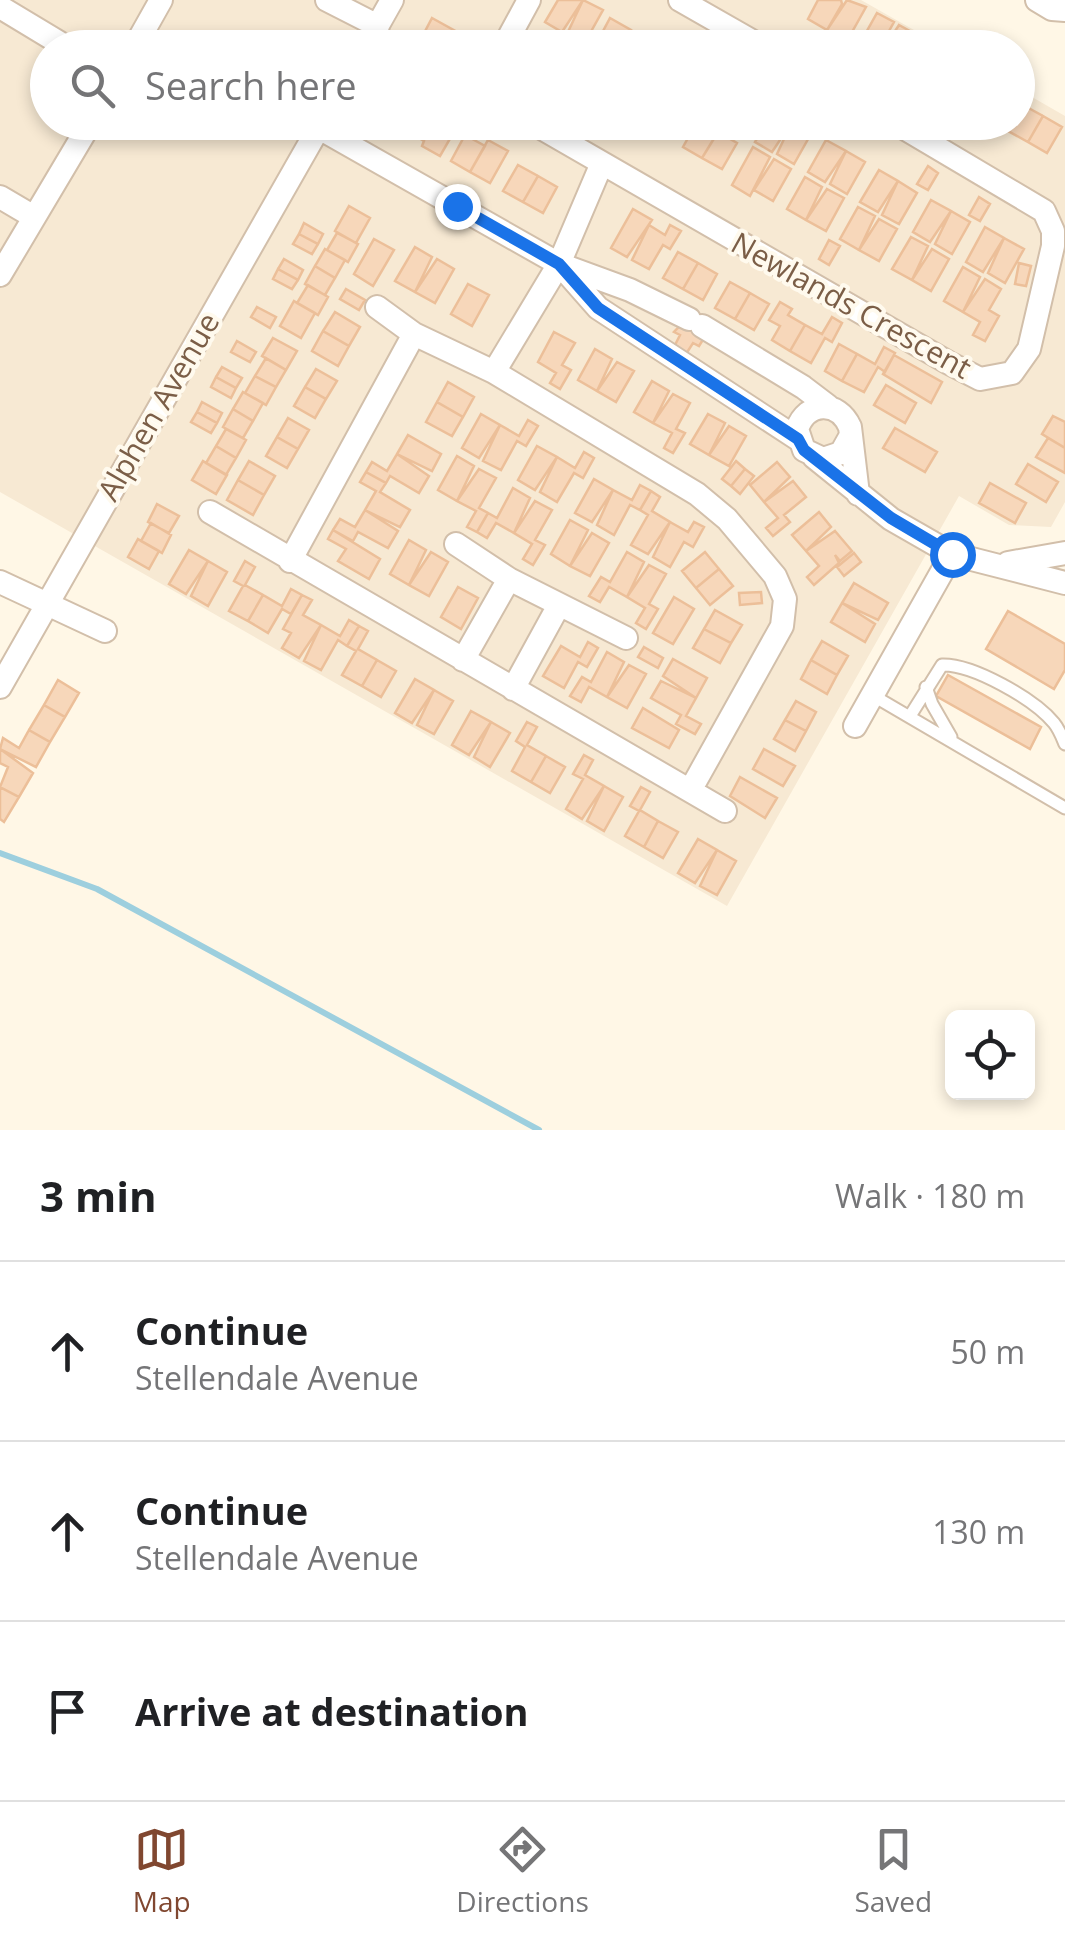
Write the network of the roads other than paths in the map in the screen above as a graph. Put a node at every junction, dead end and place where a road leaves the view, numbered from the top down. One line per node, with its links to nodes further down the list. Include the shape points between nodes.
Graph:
1 (161, 0): 11 (street)
2 (328, 0): 9 (street)
3 (392, 0): 9 (street)
4 (529, 0): 13 (street)
5 (680, 0): 14 (street)
6 (1037, 0): 8 (street)
7 (0, 7): 10 (street)
8 (1065, 10)
9 (378, 26): 12 (street)
10 (38, 30)
11 (144, 30)
12 (376, 30)
13 (513, 30)
14 (732, 30)
15 (80, 140): 22 (street)
16 (311, 140): 42 (street, Alphen Avenue)
17 (346, 140): 23 (street)
18 (561, 140): 20 (street, Newlands Crescent)
19 (924, 140): 20 (street, Newlands Crescent, via 1049,219 1053,246 1029,349 1012,374 980,379)
20 (602, 164): 23 (street)
21 (0, 196): 22 (street)
22 (34, 217): 24 (street)
23 (559, 264): 27 (street); 28 (street, via 696,323); 30 (street, via 598,308)
24 (0, 276)
25 (378, 307): 26 (street)
26 (414, 334): 27 (street); 37 (street)
27 (494, 372): 55 (street, via 697,494 727,519 780,586 782,626)
28 (828, 406): 29 (street, via 845,417); 30 (street, via 808,411)
29 (850, 437): 31 (street, via 832,457); 32 (street)
30 (798, 439): 31 (street)
31 (814, 457): 32 (street)
32 (858, 494): 36 (street)
33 (210, 512): 37 (street)
34 (456, 544): 39 (street)
35 (1065, 553): 38 (street)
36 (952, 554): 38 (street); 50 (street)
37 (290, 561): 46 (street)
38 (994, 565): 41 (street)
39 (509, 579): 43 (street); 46 (street)
40 (0, 582): 42 (street)
41 (1065, 583)
42 (47, 604): 44 (street); 48 (street, Alphen Avenue)
43 (559, 605): 45 (street); 49 (street)
44 (106, 631)
45 (626, 638)
46 (463, 660): 49 (street)
47 (926, 687): 51 (lane); 53 (lane); 54 (lane, via 942,665 961,666 1040,709)
48 (0, 688)
49 (513, 688): 55 (street)
50 (872, 695): 51 (lane); 52 (street)
51 (910, 716): 53 (lane)
52 (855, 726)
53 (954, 742): 56 (lane)
54 (1065, 744)
55 (691, 789): 57 (street)
56 (1064, 804)
57 (725, 811)

